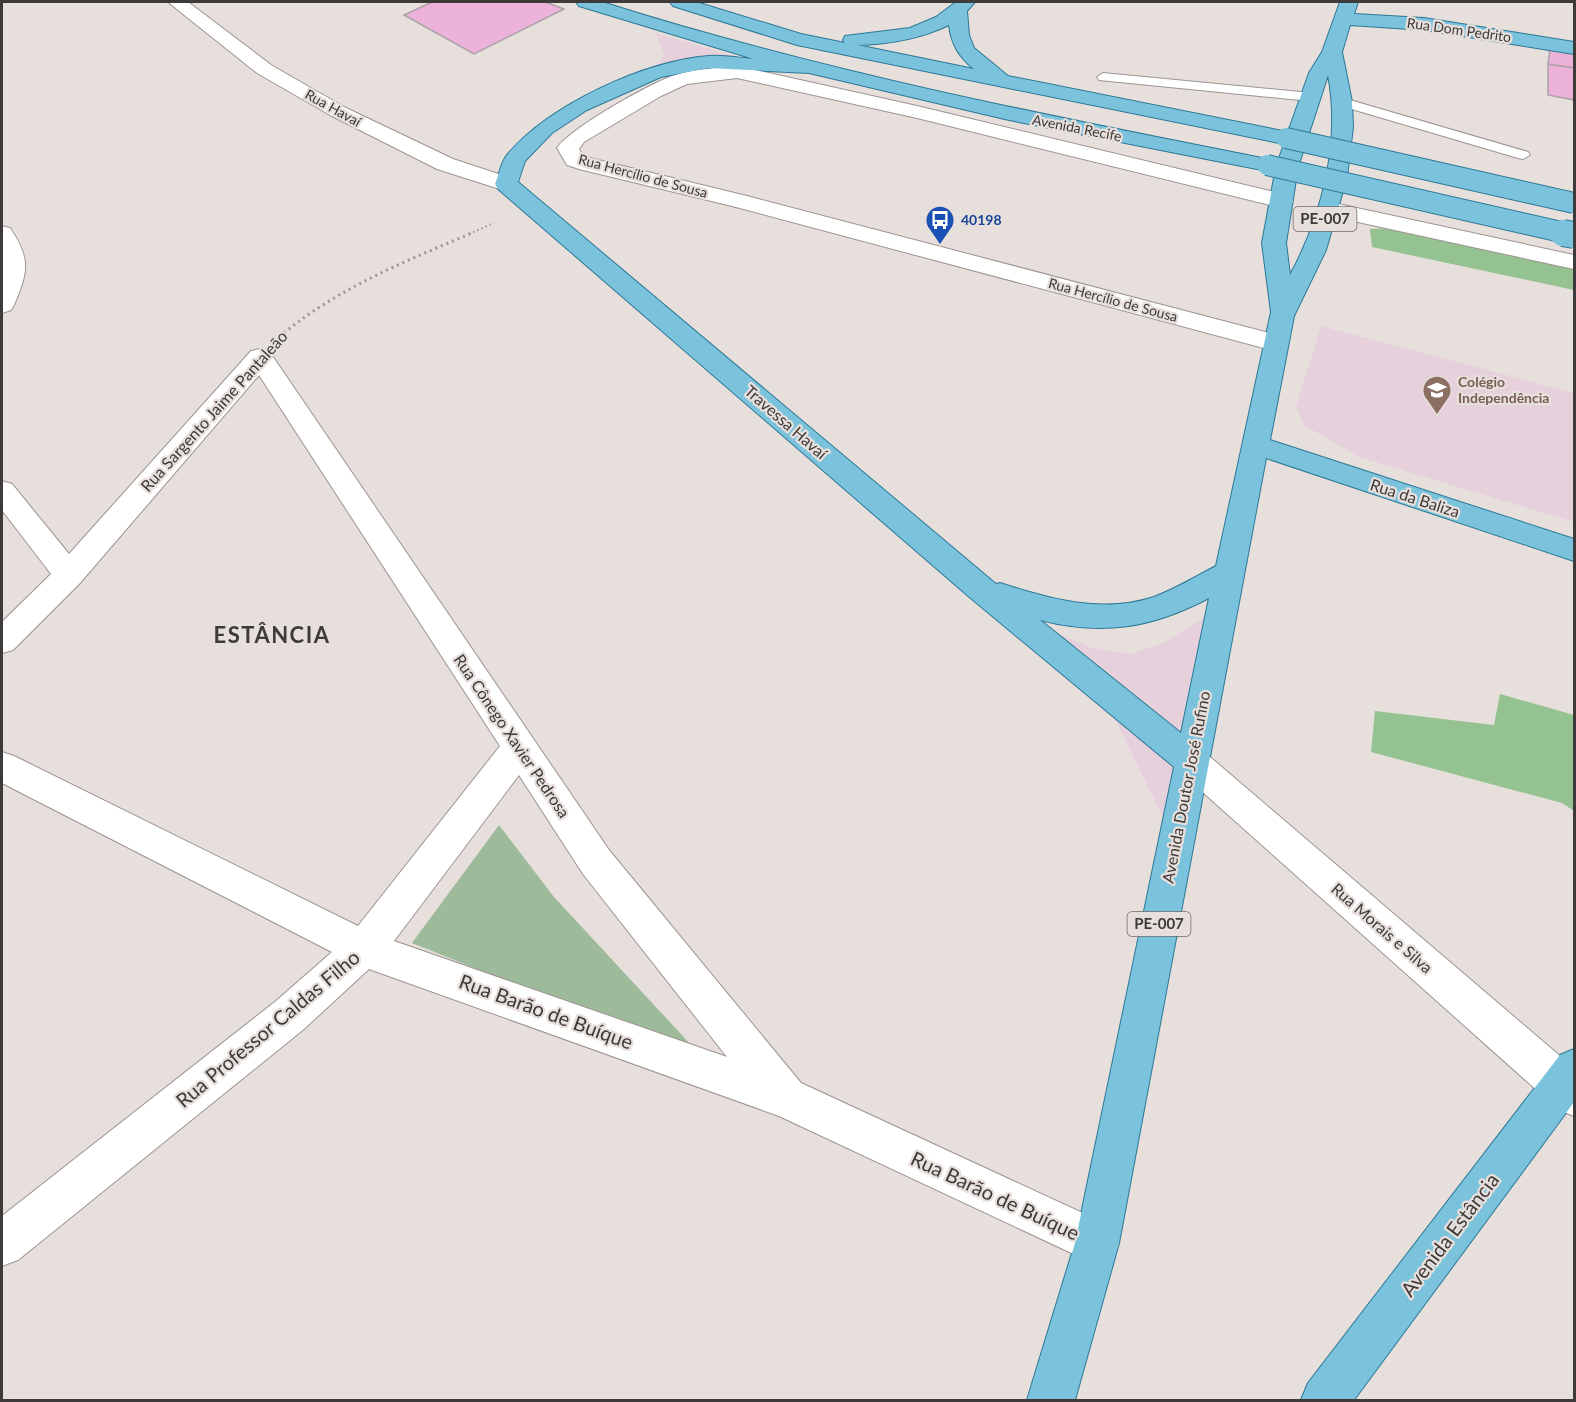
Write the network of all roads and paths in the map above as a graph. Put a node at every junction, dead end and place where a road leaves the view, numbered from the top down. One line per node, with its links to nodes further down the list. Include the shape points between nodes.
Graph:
1 (177, 2): 17 (street, Rua Havaí, via 264,69 337,111 445,164)
2 (585, 2): 6 (main road, Avenida Recife)
3 (679, 2): 7 (main road, Avenida Recife)
4 (962, 6): 7 (main road, via 944,21 905,35 838,41); 12 (main road, via 958,33 966,53)
5 (1346, 7): 8 (main road, Rua Dom Pedrito, via 1414,23); 9 (main road, Avenida Doutor José Rufino / PE-007)
6 (644, 21): 10 (main road, Avenida Recife); 13 (main road, via 649,48)
7 (797, 39): 12 (main road, Avenida Recife)
8 (1575, 48)
9 (1332, 52): 14 (main road, Avenida Doutor José Rufino / PE-007); 15 (main road, Avenida Doutor José Rufino / PE-007)
10 (807, 68): 13 (main road, via 709,62 656,72); 23 (main road, Avenida Recife, bridge, via 986,110 1267,165)
11 (1103, 77): 14 (lane)
12 (1007, 81): 19 (main road, Avenida Recife, bridge)
13 (623, 85): 17 (main road, via 545,129 515,159)
14 (1311, 97): 18 (main road, Avenida Doutor José Rufino / PE-007, via 1287,167)
15 (1343, 102): 16 (lane); 21 (main road, Avenida Doutor José Rufino / PE-007, via 1335,191)
16 (1523, 155)
17 (506, 184): 20 (main road, Travessa Havaí)
18 (1282, 201): 26 (main road, Avenida Doutor José Rufino / PE-007, via 1274,243); 27 (street, Rua Hercílio de Sousa, via 737,72 701,75 663,88 592,128 568,148 575,160 586,164)
19 (1575, 203)
20 (532, 204): 28 (path, Rua Sargento Jaime Pantaleão, via 346,291 292,325); 34 (main road, Travessa Havaí)
21 (1329, 209): 24 (street); 26 (main road, Avenida Doutor José Rufino / PE-007, via 1314,252)
22 (2, 232): 25 (street, via 16,262 14,279)
23 (1575, 235)
24 (1575, 262)
25 (2, 305)
26 (1283, 313): 27 (main road, Avenida Doutor José Rufino / PE-007)
27 (1275, 343): 29 (main road, Avenida Doutor José Rufino / PE-007)
28 (260, 357): 33 (street, Rua Sargento Jaime Pantaleão); 36 (street, Rua Cônego Xavier Pedrosa)
29 (1256, 445): 31 (main road, Rua da Baliza); 32 (main road, Avenida Doutor José Rufino / PE-007)
30 (2, 491): 33 (street)
31 (1575, 550)
32 (1228, 573): 34 (main road, via 1153,610 1112,616 1075,617 1029,606); 37 (main road, Avenida Doutor José Rufino / PE-007)
33 (69, 575): 35 (street, Rua Sargento Jaime Pantaleão)
34 (978, 587): 37 (main road, Travessa Havaí)
35 (2, 641)
36 (519, 748): 39 (street, Rua Professor Caldas Filho); 41 (street, Rua Cônego Xavier Pedrosa, via 596,862)
37 (1191, 761): 40 (street, Rua Morais e Silva); 42 (main road, Avenida Doutor José Rufino / PE-007)
38 (2, 766): 39 (street, Rua Barão de Buíque)
39 (364, 949): 41 (street, Rua Barão de Buíque); 43 (street, Rua Professor Caldas Filho, via 290,1015)
40 (1570, 1083): 45 (main road, Avenida Estância)
41 (786, 1098): 42 (street, Rua Barão de Buíque)
42 (1096, 1243): 44 (main road, Avenida Doutor José Rufino / PE-007)
43 (2, 1244)
44 (1050, 1401)
45 (1325, 1401)

